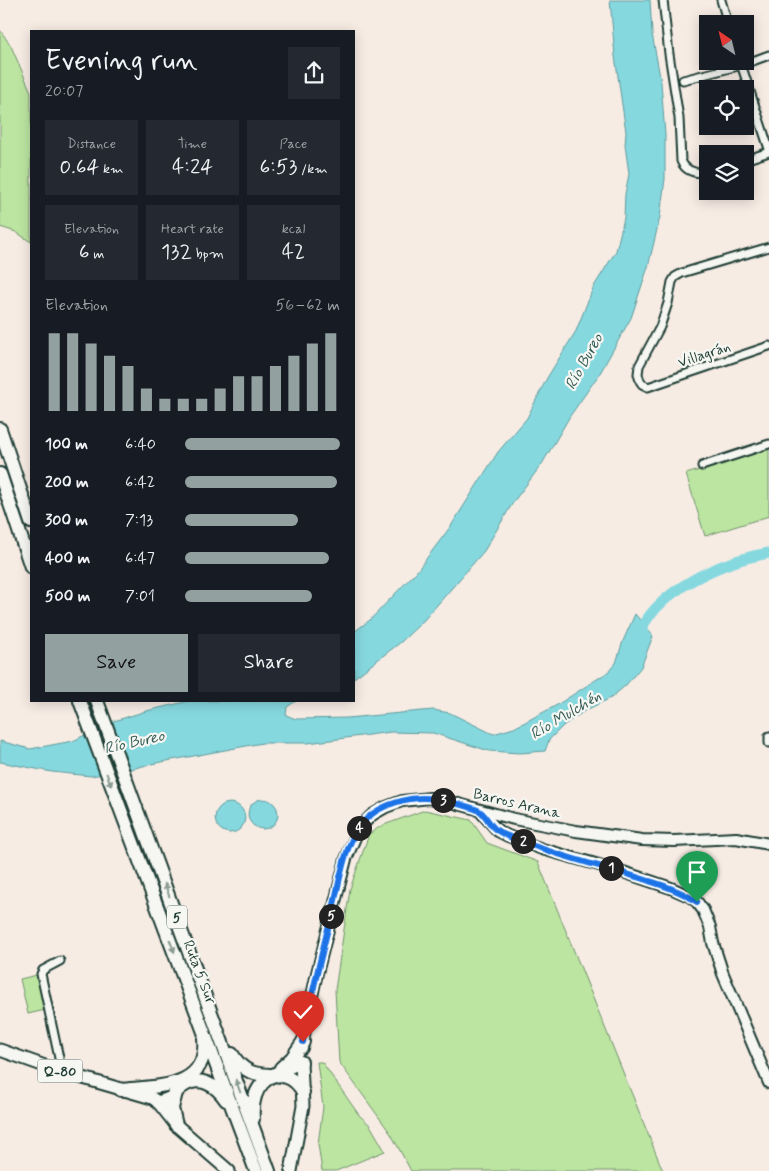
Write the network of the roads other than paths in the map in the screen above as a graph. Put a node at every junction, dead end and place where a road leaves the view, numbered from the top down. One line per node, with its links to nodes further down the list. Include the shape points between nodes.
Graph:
1 (663, 0): 11 (street, via 679,118 681,161 690,172)
2 (721, 0): 3 (street)
3 (725, 15)
4 (769, 55): 5 (street)
5 (754, 59)
6 (717, 70): 8 (street)
7 (743, 70): 9 (street)
8 (683, 80)
9 (769, 150): 10 (street)
10 (754, 156)
11 (699, 173)
12 (769, 247): 13 (street, Villagrán, via 673,279 660,326 638,374 640,381 648,387)
13 (769, 346)
14 (0, 429): 18 (highway)
15 (769, 444): 16 (street)
16 (702, 466)
17 (0, 474): 19 (highway)
18 (30, 519)
19 (30, 565)
20 (80, 702): 27 (highway, Ruta 5 Sur / 5, one-way to 27)
21 (97, 702): 28 (highway, Ruta 5 Sur / 5, one-way to 21)
22 (769, 736): 23 (street)
23 (769, 743)
24 (480, 811): 25 (main road, Barros Arana, via 553,827 642,840 736,838); 29 (main road, Barros Arana, via 430,798 412,799 386,807 359,828 342,870); 34 (main road, via 503,834 670,888 697,902 710,927 723,974)
25 (769, 844)
26 (60, 961): 32 (street, via 41,974 60,1061)
27 (204, 1028): 35 (highway, via 201,1065); 39 (highway, Ruta 5 Sur / 5)
28 (220, 1035): 33 (highway, via 245,1070 260,1075); 41 (highway, Ruta 5 Sur / 5, one-way to 28)
29 (303, 1042): 31 (main road, Barros Arana); 33 (highway, via 292,1058)
30 (0, 1050): 32 (main road, Q-80)
31 (301, 1062): 33 (highway); 37 (main road)
32 (59, 1071): 36 (main road, Q-80)
33 (274, 1074): 37 (highway, via 293,1080); 41 (highway, via 262,1082 255,1094)
34 (769, 1084)
35 (172, 1088): 36 (highway); 38 (highway, via 162,1090); 39 (highway, via 197,1081 206,1082 220,1092); 40 (highway)
36 (121, 1090): 38 (main road, Q-80, via 148,1096)
37 (303, 1092): 45 (main road)
38 (158, 1102): 40 (main road)
39 (234, 1112): 43 (highway, Ruta 5 Sur / 5)
40 (176, 1125): 42 (main road)
41 (255, 1132): 44 (highway, Ruta 5 Sur / 5)
42 (229, 1171)
43 (256, 1171)
44 (269, 1171)
45 (291, 1171)

